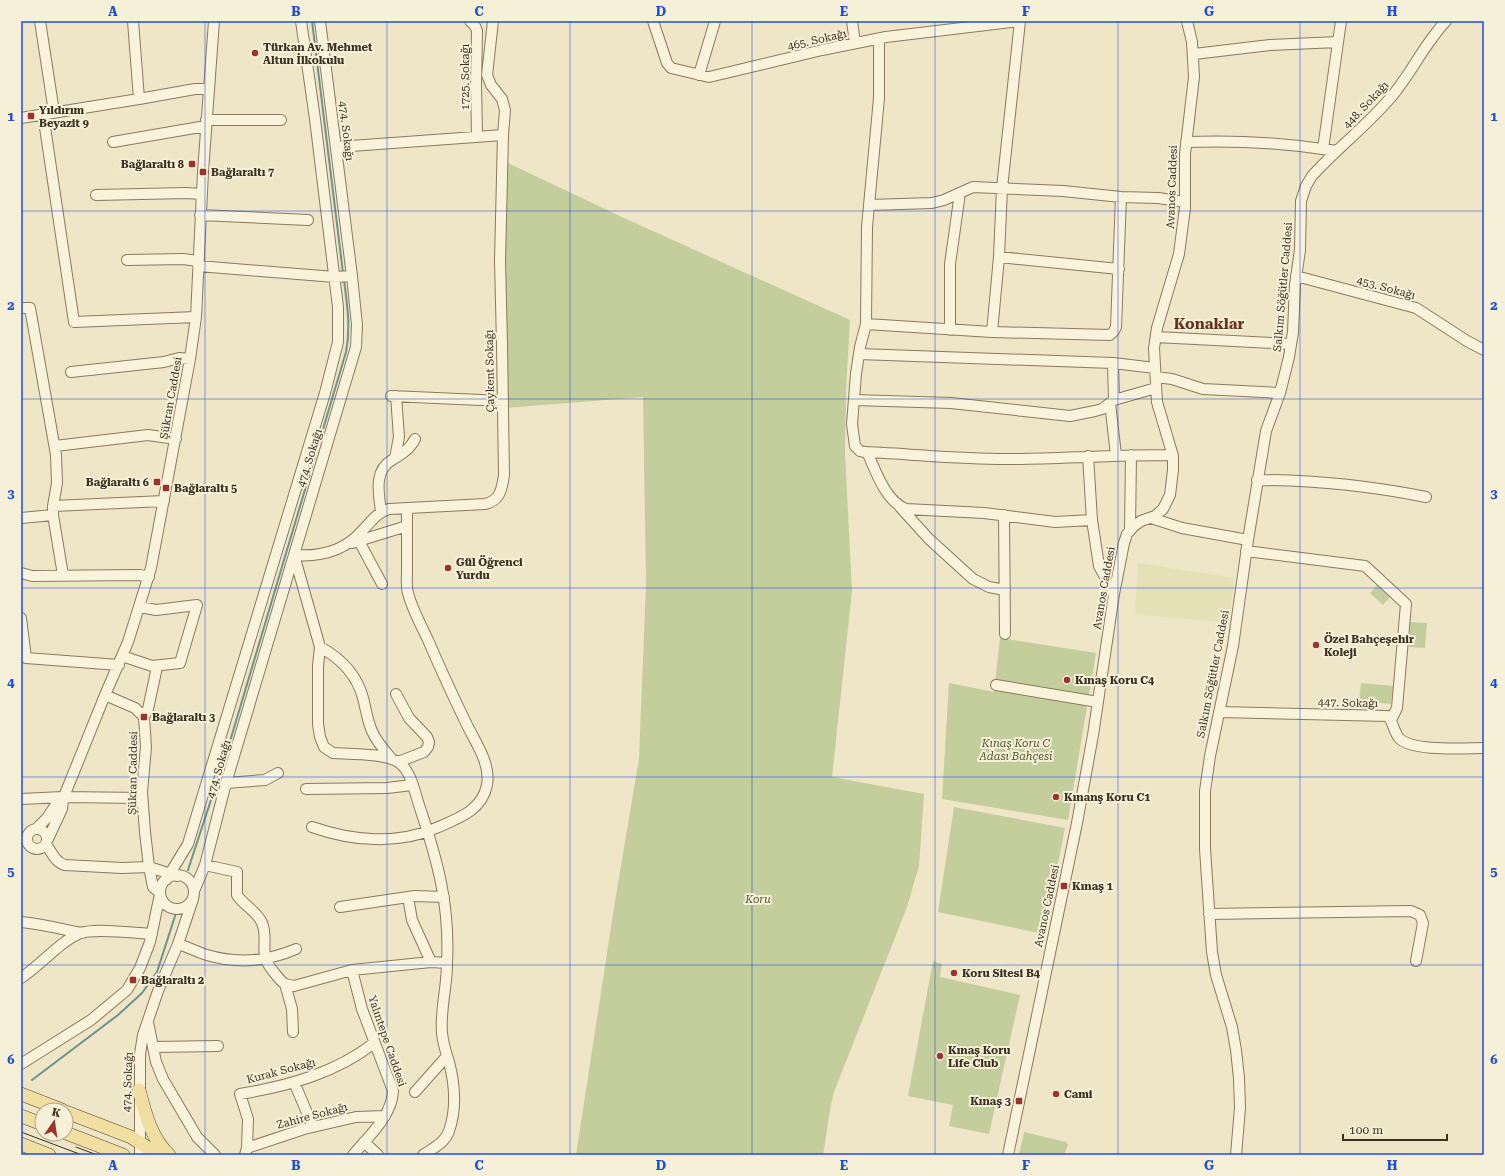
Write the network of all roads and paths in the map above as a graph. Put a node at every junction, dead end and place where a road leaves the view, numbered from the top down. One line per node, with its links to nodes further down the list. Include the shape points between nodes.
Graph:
1 (40, 21): 22 (street)
2 (133, 21): 21 (street)
3 (214, 21): 20 (street, Şükran Caddesi)
4 (301, 21): 48 (street, 474. Sokağı, via 313,105)
5 (320, 21): 31 (street, 474. Sokağı)
6 (470, 21): 28 (street, 1725. Sokağı, via 477,31)
7 (493, 21): 27 (street, Çaykent Sokağı, via 487,75 502,99 505,110)
8 (653, 21): 19 (street, 465. Sokağı, via 669,65 675,70)
9 (715, 21): 19 (street)
10 (852, 21): 17 (street)
11 (1020, 21): 15 (street, 465. Sokağı); 34 (street)
12 (1187, 21): 18 (street, Avanos Caddesi)
13 (1341, 21): 16 (street)
14 (1446, 21): 33 (street, 448. Sokağı, via 1431,38 1392,95 1367,124)
15 (879, 39): 17 (street, 465. Sokağı); 41 (street, via 879,98)
16 (1338, 42): 18 (street); 32 (street)
17 (855, 44): 19 (street, 465. Sokağı, via 709,77)
18 (1194, 54): 30 (street, Avanos Caddesi, via 1194,86)
19 (699, 75)
20 (208, 90): 21 (street, via 195,89); 26 (street, Şükran Caddesi)
21 (139, 99): 22 (street)
22 (54, 112): 23 (street)
23 (43, 114): 24 (street); 51 (street, via 74,322)
24 (21, 118)
25 (281, 120): 26 (street)
26 (206, 123): 29 (street); 36 (street, Şükran Caddesi)
27 (503, 135): 28 (street); 65 (street, Çaykent Sokağı, via 500,261)
28 (477, 136): 31 (street)
29 (113, 142)
30 (1186, 142): 32 (street, via 1256,142); 40 (street, Avanos Caddesi)
31 (337, 147): 48 (street, 474. Sokağı)
32 (1323, 149): 33 (street)
33 (1337, 151): 39 (street, 448. Sokağı, via 1312,176)
34 (1002, 188): 35 (street, via 972,187); 38 (street); 44 (street)
35 (960, 193): 41 (street, via 932,203); 53 (street, via 950,264)
36 (202, 194): 37 (street); 42 (street, Şükran Caddesi)
37 (96, 195)
38 (1121, 197): 40 (street); 47 (street)
39 (1301, 201): 49 (street, Salkım Söğütler Caddesi, via 1300,250)
40 (1185, 202): 55 (street, Avanos Caddesi, via 1179,254)
41 (869, 205): 52 (street)
42 (200, 215): 43 (street); 46 (street, Şükran Caddesi)
43 (308, 220)
44 (999, 257): 47 (street); 54 (street)
45 (127, 260): 46 (street, via 183,259)
46 (198, 263): 48 (street); 51 (street, Şükran Caddesi)
47 (1119, 269): 54 (street, via 1116,327 1110,335)
48 (344, 276): 93 (street, 474. Sokağı, via 357,325 356,347); 130 (street, 474. Sokağı, via 338,307 339,333 324,393 188,844)
49 (1296, 276): 56 (street, Salkım Söğütler Caddesi); 57 (street, 453. Sokağı, via 1416,308)
50 (21, 308): 69 (street, via 30,308)
51 (196, 317): 59 (street, Şükran Caddesi)
52 (866, 324): 53 (street); 58 (street)
53 (950, 330): 54 (street)
54 (992, 332)
55 (1156, 337): 56 (street); 62 (street, Avanos Caddesi)
56 (1291, 344): 63 (street, Salkım Söğütler Caddesi)
57 (1484, 350)
58 (859, 354): 60 (street); 64 (street)
59 (190, 360): 61 (street, via 179,358 164,362); 67 (street, Şükran Caddesi)
60 (1112, 363): 62 (street); 66 (street)
61 (71, 372)
62 (1156, 378): 63 (street, via 1172,379 1203,389); 66 (street); 73 (street, Avanos Caddesi, via 1157,402)
63 (1280, 393): 76 (street, Salkım Söğütler Caddesi, via 1266,431)
64 (854, 400): 66 (street, via 951,403 1066,416 1095,412); 70 (street, via 854,444 858,450)
65 (503, 401): 75 (street, via 393,396 399,437); 80 (street, Çaykent Sokağı, via 504,475 497,498 484,504)
66 (1112, 401): 71 (street)
67 (176, 439): 69 (street, via 148,435); 78 (street, Şükran Caddesi)
68 (415, 439): 75 (street, via 408,450)
69 (55, 446): 81 (street, via 57,483)
70 (867, 452): 74 (street, via 1000,459); 79 (street, via 885,488)
71 (1116, 455): 72 (street); 74 (street)
72 (1131, 455): 73 (street); 88 (street)
73 (1172, 455): 85 (street, Avanos Caddesi, via 1173,470 1168,500 1163,509)
74 (1088, 456): 86 (street)
75 (396, 458): 82 (street, via 384,466 379,478)
76 (1258, 480): 77 (street, via 1351,485); 90 (street, Salkım Söğütler Caddesi)
77 (1426, 497)
78 (164, 501): 81 (street); 96 (street, Şükran Caddesi)
79 (899, 505): 83 (street, via 911,510); 98 (street, via 929,539 973,579 989,587)
80 (407, 508): 82 (street, Çaykent Sokağı); 87 (street)
81 (53, 511): 84 (street); 95 (street)
82 (381, 512): 91 (street)
83 (1004, 515): 86 (street, via 1055,522); 98 (street)
84 (21, 518)
85 (1151, 518): 88 (street, Avanos Caddesi, via 1141,521); 90 (street, via 1182,528)
86 (1092, 520): 99 (street, via 1099,566)
87 (407, 526): 89 (street); 124 (street, via 408,592 449,688 486,764 488,774 484,795 474,809)
88 (1130, 530): 99 (street, Avanos Caddesi, via 1124,543)
89 (359, 540): 91 (street); 97 (street)
90 (1248, 540): 92 (street, Salkım Söğütler Caddesi)
91 (348, 544): 93 (street, via 320,555)
92 (1246, 552): 110 (street, Salkım Söğütler Caddesi, via 1233,646); 112 (street, via 1365,566 1406,604 1397,708)
93 (294, 555): 103 (street); 116 (street, 474. Sokağı)
94 (21, 573): 95 (street, via 32,576)
95 (63, 575): 96 (street, via 140,575)
96 (149, 578): 100 (street, Şükran Caddesi)
97 (382, 584)
98 (1005, 590): 102 (street)
99 (1114, 594): 109 (street, Avanos Caddesi)
100 (140, 607): 104 (street, Şükran Caddesi); 105 (street, via 156,610 197,605 180,663)
101 (21, 618): 104 (street, via 26,658)
102 (1005, 634)
103 (320, 647): 114 (street, via 335,657 353,675 363,696 371,730 381,746); 114 (street, via 318,724 322,744 333,753)
104 (121, 661): 105 (street); 108 (street, Şükran Caddesi)
105 (157, 667): 111 (street)
106 (996, 685): 109 (street)
107 (396, 694): 114 (street, via 409,718 429,742 424,752)
108 (105, 695): 111 (street, Şükran Caddesi, via 139,710); 119 (street)
109 (1098, 702): 179 (street, Avanos Caddesi, via 1077,823)
110 (1220, 712): 112 (street, 447. Sokağı, via 1388,716); 136 (street, Salkım Söğütler Caddesi, via 1205,791)
111 (144, 717): 120 (street, Şükran Caddesi, via 146,747)
112 (1391, 720): 113 (street, 447. Sokağı, via 1400,738 1411,744 1437,748)
113 (1484, 748)
114 (395, 760): 117 (street, via 406,770)
115 (278, 773): 116 (street, via 265,780)
116 (226, 783): 128 (street, 474. Sokağı)
117 (412, 784): 118 (street, via 387,788); 124 (street)
118 (306, 789)
119 (63, 798): 120 (street); 121 (street); 123 (street, via 47,818); 125 (street, via 62,810)
120 (142, 798): 129 (street, Şükran Caddesi)
121 (21, 799)
122 (312, 827): 124 (street, via 341,835 371,839 400,838)
123 (29, 832): 125 (street, via 45,832); 127 (street, via 27,840)
124 (428, 832): 134 (street)
125 (47, 842): 127 (street, via 39,850); 129 (street, via 59,864)
126 (21, 847): 127 (street)
127 (32, 848)
128 (205, 865): 132 (street, 474. Sokağı); 142 (street, via 237,872 237,895 260,919 264,927)
129 (148, 867): 130 (street); 131 (street, Şükran Caddesi, via 153,887)
130 (171, 876): 131 (street, via 161,886); 132 (street, via 188,880 193,887)
131 (160, 894): 132 (street, via 163,902 173,909 184,907); 139 (street)
132 (193, 895): 140 (street, 474. Sokağı)
133 (408, 897): 134 (street); 135 (street); 144 (street, via 412,920)
134 (444, 897): 145 (street)
135 (340, 907)
136 (1209, 914): 143 (street, via 1411,911 1420,915 1423,923); 180 (street, Salkım Söğütler Caddesi, via 1214,964 1232,1027 1238,1059 1240,1108)
137 (21, 922): 138 (street)
138 (82, 933): 139 (street, via 93,931); 147 (street)
139 (152, 934): 155 (street, via 140,968 127,990 90,1020)
140 (178, 944): 142 (street, via 219,958); 149 (street, 474. Sokağı)
141 (296, 949): 142 (street)
142 (265, 959): 148 (street)
143 (1416, 961)
144 (431, 962): 145 (street); 146 (street)
145 (448, 964): 154 (street, via 442,1024)
146 (352, 970): 148 (street, via 294,986); 151 (street, Yalıntepe Caddesi)
147 (21, 978)
148 (285, 984): 150 (street, via 292,1009)
149 (148, 1020): 152 (street); 157 (street, 474. Sokağı, via 140,1054)
150 (293, 1032)
151 (374, 1043): 156 (street, Kurak Sokağı, via 334,1068); 163 (street, Yalıntepe Caddesi, via 392,1087 390,1102)
152 (153, 1046): 153 (street); 175 (street, via 162,1079 197,1137)
153 (218, 1046)
154 (446, 1056): 158 (street); 178 (street, via 455,1102 449,1131 444,1140)
155 (21, 1064)
156 (294, 1082): 165 (street); 170 (street, Kurak Sokağı, via 240,1094 248,1119)
157 (139, 1090): 169 (street, 474. Sokağı); 174 (main road, via 145,1115 154,1136)
158 (415, 1092)
159 (21, 1094): 160 (main road)
160 (42, 1102)
161 (74, 1115): 169 (main road, via 130,1137)
162 (21, 1116): 164 (main road)
163 (384, 1116): 165 (street, Zahire Sokağı, via 356,1117); 167 (street, Yalıntepe Caddesi)
164 (34, 1121)
165 (313, 1127): 170 (street, Zahire Sokağı)
166 (74, 1136): 172 (main road)
167 (364, 1142): 176 (street, Yalıntepe Caddesi); 177 (street)
168 (21, 1144): 171 (main road)
169 (139, 1149): 173 (main road)
170 (246, 1152)
171 (49, 1155)
172 (123, 1155)
173 (159, 1155)
174 (169, 1155)
175 (216, 1155)
176 (353, 1155)
177 (378, 1155)
178 (423, 1155)
179 (1008, 1155)
180 (1236, 1155)

